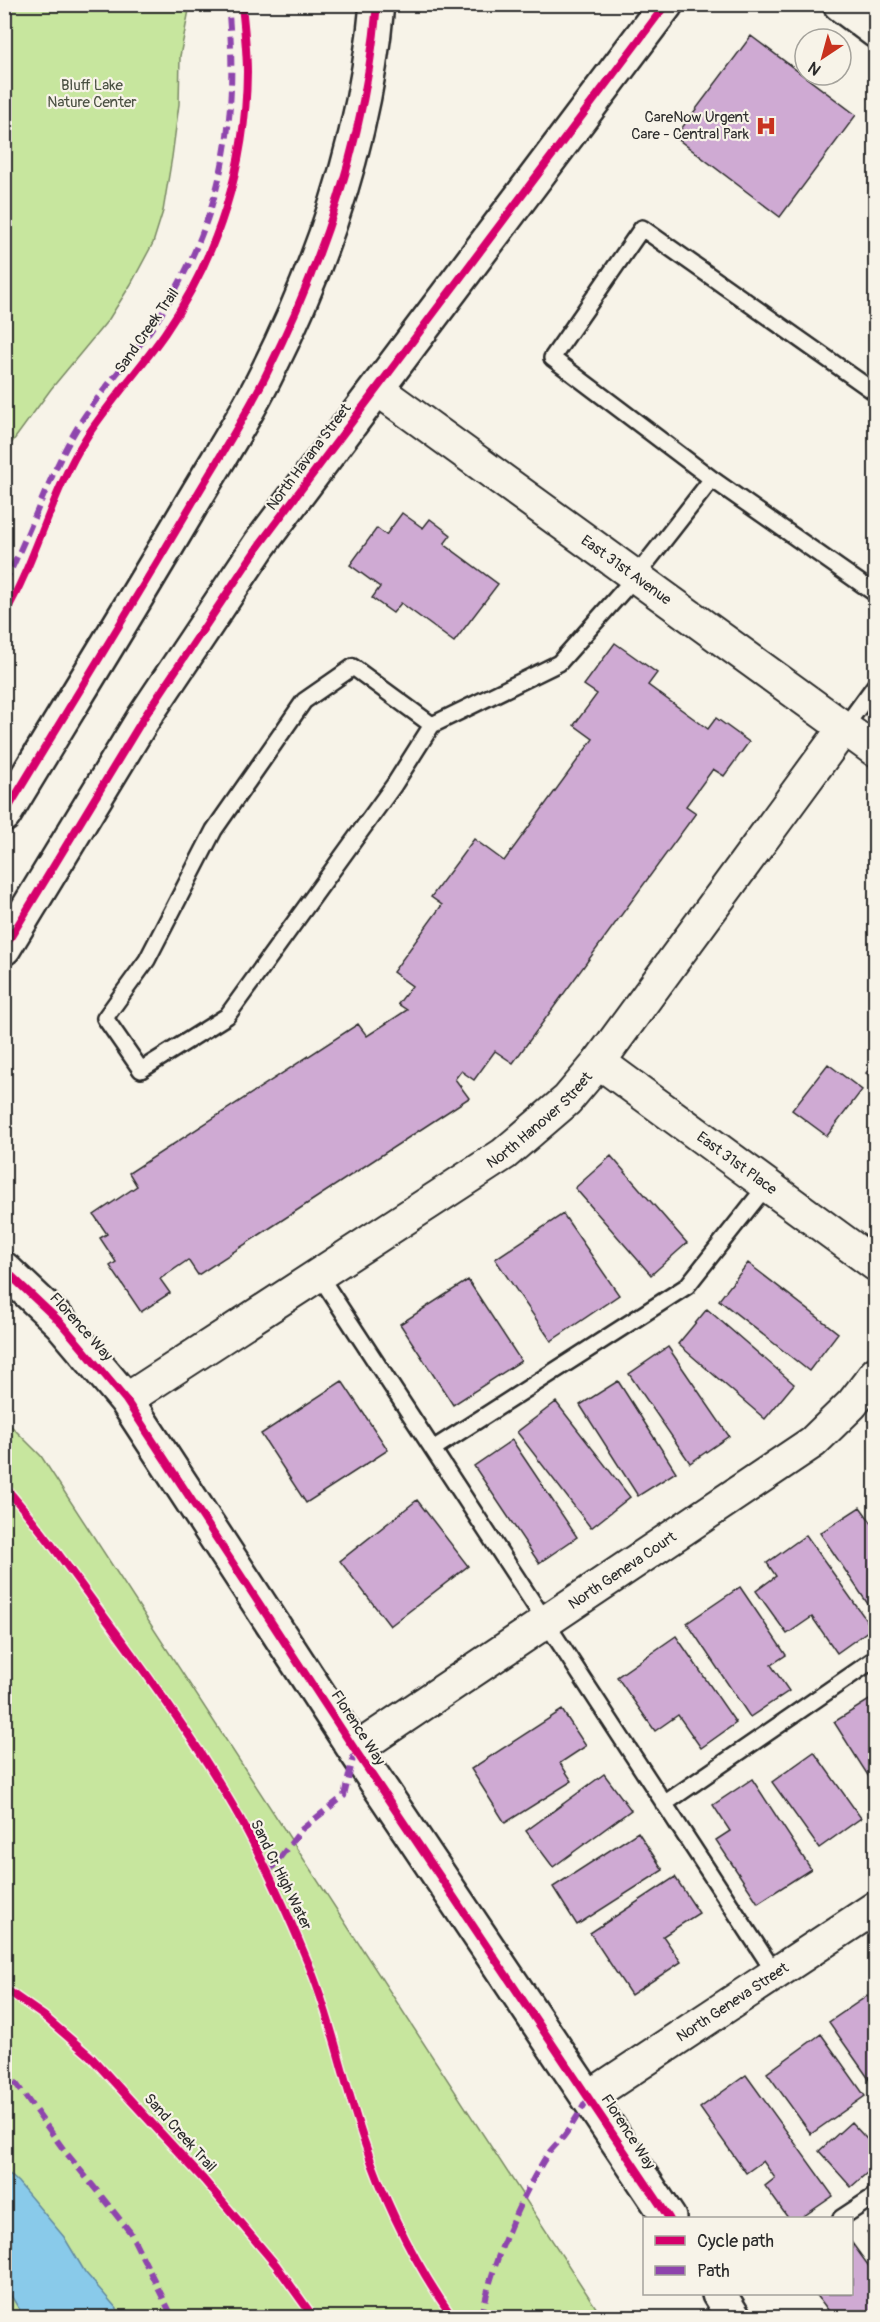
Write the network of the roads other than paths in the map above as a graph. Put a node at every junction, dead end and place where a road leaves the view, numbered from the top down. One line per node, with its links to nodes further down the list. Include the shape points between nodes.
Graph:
1 (377, 4): 14 (main road, via 371,61 347,166 316,264 293,318 234,433)
2 (666, 4): 5 (main road, North Havana Street)
3 (840, 4): 4 (main road)
4 (876, 31)
5 (377, 389): 8 (street, East 31st Avenue); 15 (main road, North Havana Street, via 260,544 143,719)
6 (876, 393): 7 (lane, via 642,228 552,358)
7 (712, 479): 8 (lane); 9 (lane)
8 (636, 576): 11 (lane, via 559,663); 12 (street, East 31st Avenue)
9 (876, 594)
10 (876, 684): 12 (lane)
11 (432, 725): 11 (lane, via 394,785 226,1016 141,1070 105,1018 147,960 214,830 304,701 353,667)
12 (844, 728): 13 (street, East 31st Avenue); 16 (street, North Hanover Street)
13 (876, 751)
14 (4, 815)
15 (4, 948)
16 (599, 1062): 17 (street, East 31st Place); 20 (street, North Hanover Street, via 567,1100 504,1154)
17 (767, 1185): 18 (street, East 31st Place); 23 (lane, via 687,1286)
18 (876, 1265)
19 (4, 1269): 22 (main road, Florence Way, via 61,1323)
20 (319, 1275): 22 (street, North Hanover Street); 23 (lane)
21 (876, 1373): 24 (street, North Geneva Court, via 852,1404 813,1442)
22 (126, 1400): 26 (main road, Florence Way)
23 (433, 1449): 24 (lane)
24 (544, 1621): 26 (street, North Geneva Court); 27 (lane)
25 (876, 1658): 27 (lane)
26 (355, 1750): 30 (main road, Florence Way)
27 (664, 1804): 29 (lane)
28 (876, 1907): 29 (street, North Geneva Street)
29 (776, 1973): 30 (street, North Geneva Street)
30 (589, 2097): 32 (main road, Florence Way)
31 (876, 2195): 33 (lane)
32 (668, 2217)
33 (843, 2217)

